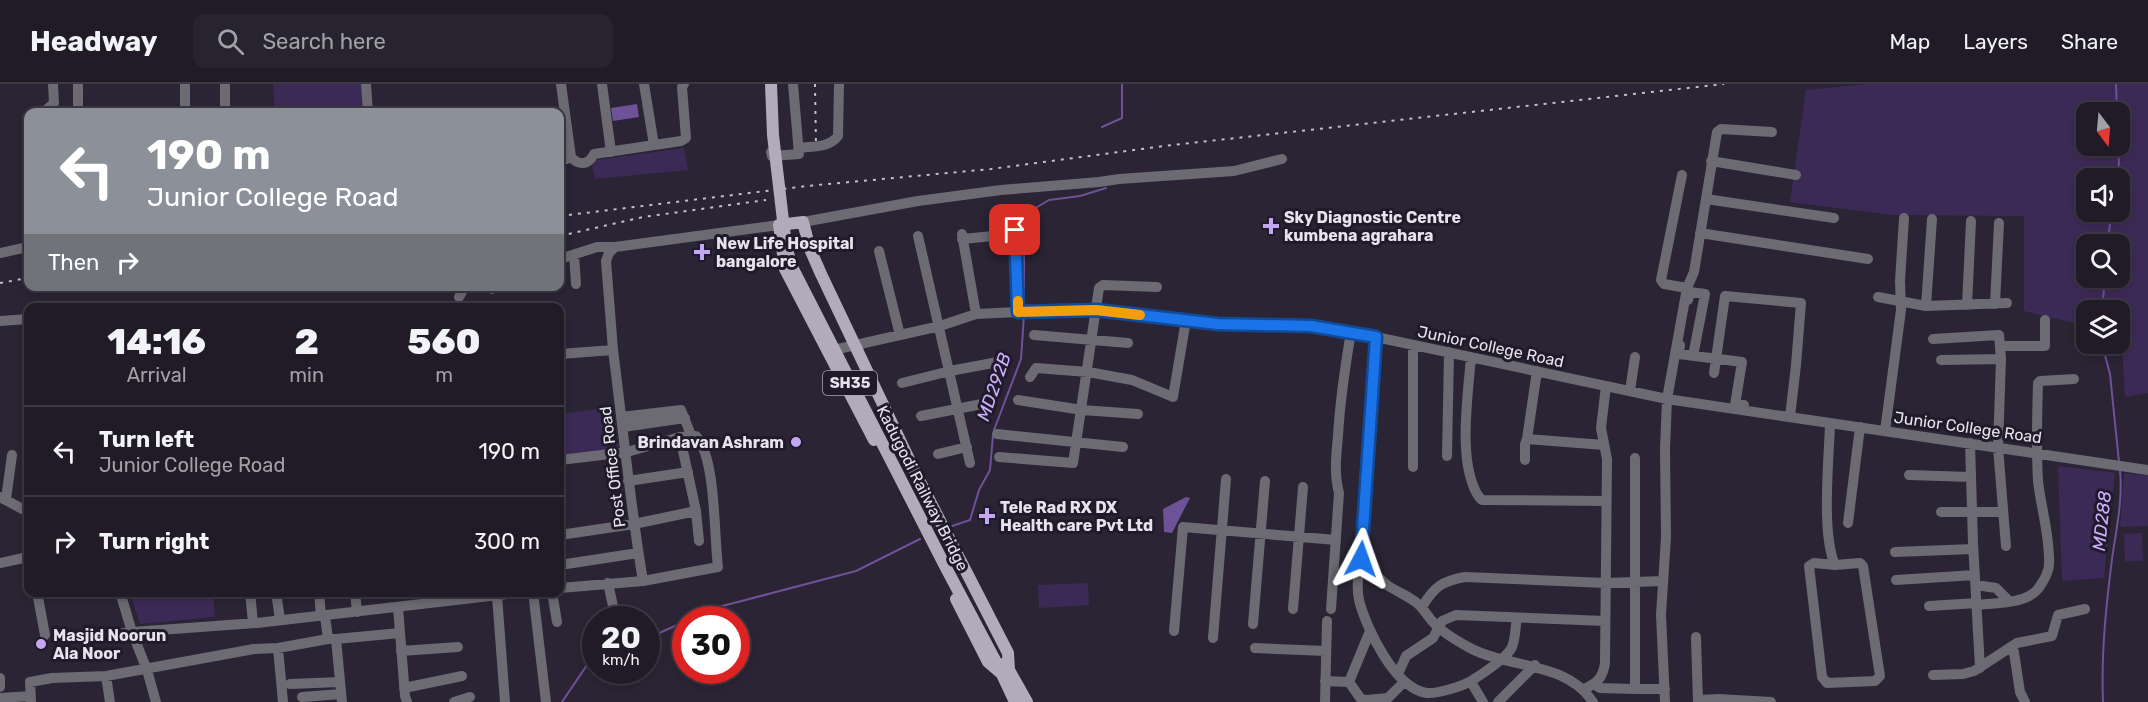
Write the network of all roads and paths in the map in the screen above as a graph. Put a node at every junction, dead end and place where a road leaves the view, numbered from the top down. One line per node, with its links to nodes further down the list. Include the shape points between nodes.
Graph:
1 (53, 84): 14 (street, via 54,103)
2 (78, 84): 15 (street)
3 (184, 84): 16 (street)
4 (225, 84): 17 (street)
5 (366, 84): 18 (street)
6 (561, 84): 24 (street)
7 (602, 84): 22 (street)
8 (644, 84): 20 (street)
9 (684, 84): 20 (street, via 686,138)
10 (769, 84): 21 (street, via 768,142 772,156 799,154); 214 (main road, Kadugodi Railway Bridge / SH35, bridge, via 786,246 792,267 923,524)
11 (777, 84): 214 (main road, SH35, via 798,265)
12 (793, 84): 21 (street)
13 (838, 84): 21 (street, via 838,136 831,144)
14 (48, 108)
15 (78, 108)
16 (185, 108)
17 (225, 108)
18 (368, 108)
19 (1772, 132): 26 (street, via 1719,129)
20 (654, 145): 22 (street)
21 (799, 148)
22 (611, 152): 24 (street, via 594,154 583,163)
23 (564, 156): 24 (street)
24 (571, 157)
25 (1282, 159): 34 (street, via 1234,171 991,191)
26 (1712, 161): 28 (street); 29 (street)
27 (1682, 175): 48 (street, via 1661,280)
28 (1796, 175)
29 (1706, 199): 30 (street); 37 (street)
30 (1834, 218)
31 (1904, 218): 52 (street)
32 (1932, 219): 56 (street)
33 (1971, 221): 54 (street)
34 (803, 222): 36 (main road); 72 (main road, via 810,249)
35 (1999, 223): 55 (street)
36 (780, 225): 40 (street); 76 (main road, via 785,269)
37 (1700, 233): 45 (street); 48 (street, via 1694,272)
38 (918, 237): 64 (street)
39 (24, 248): 42 (street)
40 (615, 248): 43 (street, via 597,247); 75 (street, Post Office Road, via 606,261)
41 (879, 251): 66 (street)
42 (0, 253)
43 (574, 255): 44 (street); 46 (street)
44 (564, 258)
45 (1868, 258)
46 (576, 284)
47 (1157, 287): 57 (street, via 1104,285 1097,292)
48 (1687, 288): 95 (street)
49 (462, 291): 50 (street)
50 (459, 297)
51 (1878, 297): 52 (street)
52 (1902, 302): 56 (street); 107 (street)
53 (2007, 303): 55 (street)
54 (1967, 304): 55 (street); 56 (street)
55 (1995, 304)
56 (1926, 306)
57 (1096, 310): 58 (street, Junior College Road); 61 (street, Junior College Road); 70 (street)
58 (1018, 312): 59 (street, Junior College Road); 59 (street, via 1015,232 962,236)
59 (976, 314): 64 (street, Junior College Road)
60 (24, 319): 63 (street)
61 (1186, 320): 65 (street, Junior College Road, via 1311,326); 88 (street, via 1173,397 1132,380)
62 (2045, 320): 74 (street, via 2045,345)
63 (0, 321)
64 (940, 326): 66 (street, Junior College Road); 86 (street)
65 (1351, 332): 68 (street, Junior College Road); 149 (street, via 1340,401)
66 (900, 334): 72 (street, Junior College Road)
67 (1034, 335): 70 (street)
68 (1376, 337): 73 (street, Junior College Road); 156 (street)
69 (1933, 339): 74 (street, via 1999,335)
70 (1092, 340): 71 (street); 88 (street)
71 (1128, 343)
72 (855, 345): 76 (street, Junior College Road); 214 (main road, via 1008,653)
73 (1413, 345): 77 (street, Junior College Road); 127 (street)
74 (2001, 346): 83 (street)
75 (613, 350): 78 (street); 104 (street, Post Office Road)
76 (826, 351): 214 (main road, via 988,662)
77 (1449, 352): 80 (street, Junior College Road); 121 (street)
78 (564, 354)
79 (1693, 356): 79 (street, via 1678,354 1690,292 1705,294); 82 (street)
80 (1471, 357): 87 (street, Junior College Road); 137 (street, via 1466,449 1479,497)
81 (1635, 357): 94 (street)
82 (1716, 358): 89 (street); 100 (street, via 1742,362 1735,405); 102 (street, via 1725,296 1801,303)
83 (2001, 359): 84 (street); 116 (street)
84 (1941, 360)
85 (998, 362): 86 (street)
86 (950, 371): 92 (street); 98 (street)
87 (1538, 371): 93 (street, Junior College Road); 110 (street)
88 (1088, 372): 90 (street, via 1036,368); 99 (street)
89 (1713, 374)
90 (1030, 377)
91 (2074, 379): 118 (street, via 2038,383)
92 (902, 383)
93 (1606, 386): 94 (street, Junior College Road); 113 (street, via 1601,428)
94 (1630, 391): 95 (street, Junior College Road)
95 (1667, 399): 100 (street, Junior College Road); 163 (street)
96 (1018, 400): 99 (street)
97 (987, 403): 98 (street)
98 (958, 408): 103 (street); 114 (street)
99 (1082, 410): 101 (street); 112 (street)
100 (1769, 411): 102 (street, Junior College Road)
101 (1138, 414)
102 (1790, 414): 105 (street, Junior College Road)
103 (921, 416)
104 (622, 422): 109 (street, via 685,418); 117 (street, Post Office Road)
105 (1830, 423): 106 (street, Junior College Road); 159 (street, via 1829,540)
106 (1860, 427): 107 (street, Junior College Road); 143 (street)
107 (1885, 430): 111 (street, Junior College Road)
108 (997, 434): 112 (street)
109 (686, 436): 117 (street); 129 (street); 162 (street, via 699,439 704,449 713,495 718,567)
110 (1527, 439): 113 (street); 125 (street)
111 (1970, 442): 116 (street, Junior College Road); 131 (street)
112 (1077, 443): 115 (street); 122 (street, via 1073,463)
113 (1604, 446): 137 (street)
114 (967, 447): 119 (street); 126 (street)
115 (1123, 447)
116 (1998, 447): 118 (street, Junior College Road); 141 (street)
117 (627, 452): 124 (street); 133 (street, Post Office Road)
118 (2037, 452): 128 (street, Junior College Road); 178 (street, via 2050,566 2032,594)
119 (938, 454)
120 (12, 455): 136 (street)
121 (1447, 456)
122 (999, 457)
123 (1635, 458): 164 (street)
124 (564, 460)
125 (1525, 460)
126 (970, 463)
127 (1413, 467)
128 (2148, 470)
129 (688, 472): 133 (street); 139 (street)
130 (1909, 475): 131 (street)
131 (1971, 477): 142 (street)
132 (1226, 479): 145 (street)
133 (628, 481): 144 (street, Post Office Road)
134 (1265, 481): 146 (street)
135 (1303, 487): 148 (street)
136 (3, 498): 138 (street)
137 (1606, 501): 166 (street)
138 (24, 510)
139 (696, 511): 144 (street); 150 (street)
140 (1941, 512): 142 (street)
141 (2002, 512): 142 (street); 151 (street)
142 (1972, 513): 152 (street)
143 (1848, 523)
144 (634, 524): 147 (street); 154 (street, Post Office Road)
145 (1222, 531): 146 (street); 197 (street, via 1183,527); 203 (street)
146 (1261, 534): 148 (street); 195 (street)
147 (564, 535)
148 (1299, 537): 149 (street); 184 (street)
149 (1336, 540): 185 (street)
150 (699, 541)
151 (2006, 546)
152 (1973, 549): 153 (street); 161 (street)
153 (1895, 552)
154 (638, 553): 158 (street); 162 (street, Post Office Road)
155 (24, 559): 157 (street)
156 (1361, 559): 183 (street, via 1387,585); 198 (street, via 1359,599)
157 (0, 562)
158 (564, 564)
159 (1835, 565): 159 (street, via 1863,566 1880,676 1875,681 1827,683 1822,677 1809,566)
160 (1896, 580): 161 (street)
161 (1975, 580): 178 (street, via 1996,588); 179 (street)
162 (643, 581): 165 (street)
163 (1663, 581): 164 (street); 230 (street)
164 (1634, 582): 166 (street); 229 (street)
165 (608, 583): 167 (street); 180 (street)
166 (1605, 583): 183 (street, via 1466,577 1438,585); 192 (street)
167 (564, 588)
168 (38, 597): 201 (street)
169 (122, 597): 199 (street)
170 (250, 597): 194 (street)
171 (277, 597): 190 (street)
172 (320, 597): 188 (street)
173 (356, 597): 187 (street)
174 (454, 597): 182 (street)
175 (497, 597): 243 (street)
176 (534, 597): 244 (street)
177 (553, 597): 193 (street)
178 (2008, 601): 179 (street)
179 (1977, 604): 181 (street); 215 (street)
180 (613, 606)
181 (1929, 606)
182 (398, 607): 187 (street); 200 (street)
183 (1422, 607): 196 (street)
184 (1293, 609)
185 (1331, 609)
186 (2085, 609): 206 (street, via 2058,615 2052,636)
187 (357, 612): 188 (street)
188 (323, 616): 190 (street); 205 (street)
189 (1517, 618): 192 (street); 196 (street, via 1456,615); 212 (street, via 1510,650)
190 (280, 621): 194 (street)
191 (1327, 621): 211 (street)
192 (1605, 621): 227 (street, via 1603,674)
193 (557, 622)
194 (253, 623): 199 (street)
195 (1253, 624)
196 (1441, 626): 212 (street, via 1470,647); 221 (street, via 1428,642 1406,656)
197 (1174, 631)
198 (1370, 631): 221 (street); 223 (street)
199 (132, 632): 204 (street); 216 (street)
200 (400, 633): 205 (street); 210 (street)
201 (45, 635)
202 (1696, 637): 237 (street)
203 (1213, 638)
204 (82, 639)
205 (332, 639): 208 (street); 231 (street)
206 (2013, 646): 215 (street); 253 (street)
207 (458, 647): 210 (street)
208 (278, 648): 216 (street); 240 (street)
209 (1255, 648): 211 (street)
210 (401, 651): 228 (street)
211 (1326, 651): 222 (street)
212 (1500, 660): 213 (street); 224 (street)
213 (1535, 665): 227 (street); 249 (street)
214 (1002, 666): 245 (main road, SH35); 246 (main road, SH35)
215 (1980, 668): 217 (street, via 1963,674)
216 (147, 670): 218 (street); 239 (street)
217 (1932, 675)
218 (106, 676): 235 (street, via 30,682); 238 (street)
219 (462, 676): 228 (street)
220 (0, 678): 226 (street)
221 (1401, 678): 224 (street, via 1427,693); 236 (street, via 1388,698)
222 (1325, 681): 223 (street); 247 (street)
223 (1349, 682): 236 (street)
224 (1470, 682): 248 (street)
225 (290, 684): 231 (street)
226 (0, 687)
227 (1589, 687): 229 (street); 250 (street)
228 (404, 688): 241 (street)
229 (1635, 689): 230 (street)
230 (1665, 689): 251 (street)
231 (341, 693): 232 (street)
232 (302, 697)
233 (470, 697): 242 (street)
234 (0, 698): 235 (street)
235 (31, 699)
236 (1361, 700)
237 (1698, 701): 252 (street)
238 (110, 702)
239 (156, 702)
240 (283, 702)
241 (407, 702)
242 (454, 702)
243 (505, 702)
244 (546, 702)
245 (1015, 702)
246 (1027, 702)
247 (1325, 702)
248 (1483, 702)
249 (1498, 702)
250 (1593, 702)
251 (1665, 702)
252 (1772, 702)
253 (2025, 702)

